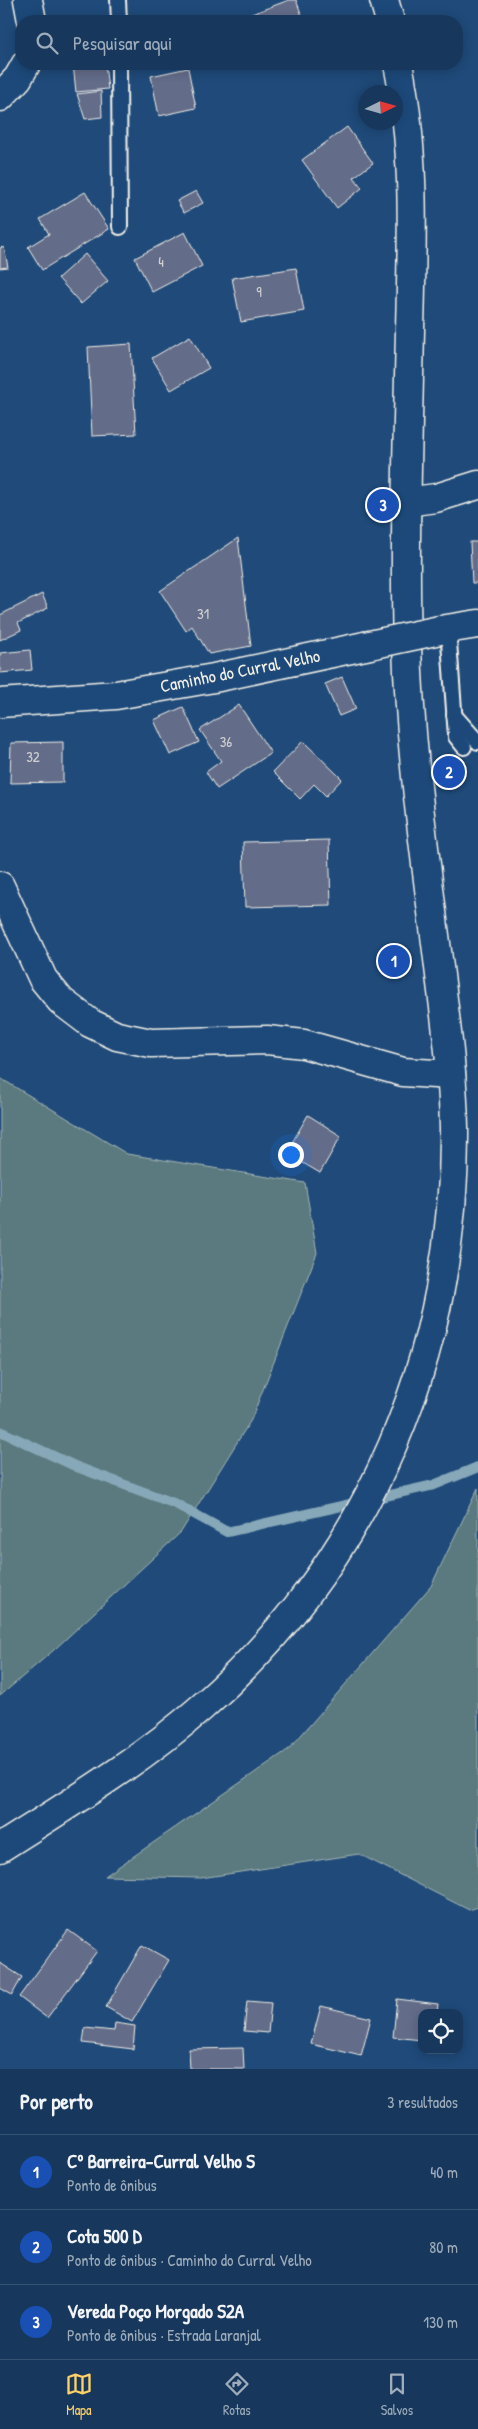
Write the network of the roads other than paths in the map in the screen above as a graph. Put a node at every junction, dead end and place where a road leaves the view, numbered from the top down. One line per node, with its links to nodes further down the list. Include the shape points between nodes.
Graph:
1 (118, 0): 3 (lane)
2 (384, 0): 4 (main road)
3 (119, 15)
4 (388, 15)
5 (23, 70): 8 (main road)
6 (119, 70): 9 (lane)
7 (399, 70): 11 (main road, via 412,165)
8 (0, 97)
9 (120, 227)
10 (478, 485): 11 (main road, via 436,498)
11 (406, 502): 19 (main road, via 407,648 415,781)
12 (478, 624): 13 (main road, Caminho do Curral Velho)
13 (444, 629): 14 (main road, Caminho do Curral Velho, bridge, via 214,678 116,695); 15 (lane)
14 (0, 703)
15 (454, 715): 16 (lane); 17 (lane, via 456,737)
16 (478, 742)
17 (464, 747)
18 (0, 886): 19 (main road, via 43,980 61,1001 90,1023 117,1036 150,1043 267,1040 304,1044 403,1072)
19 (451, 1075): 20 (main road, via 454,1128 447,1250 438,1305 425,1359 407,1412 366,1504 303,1600 205,1705 152,1748)
20 (0, 1848)

